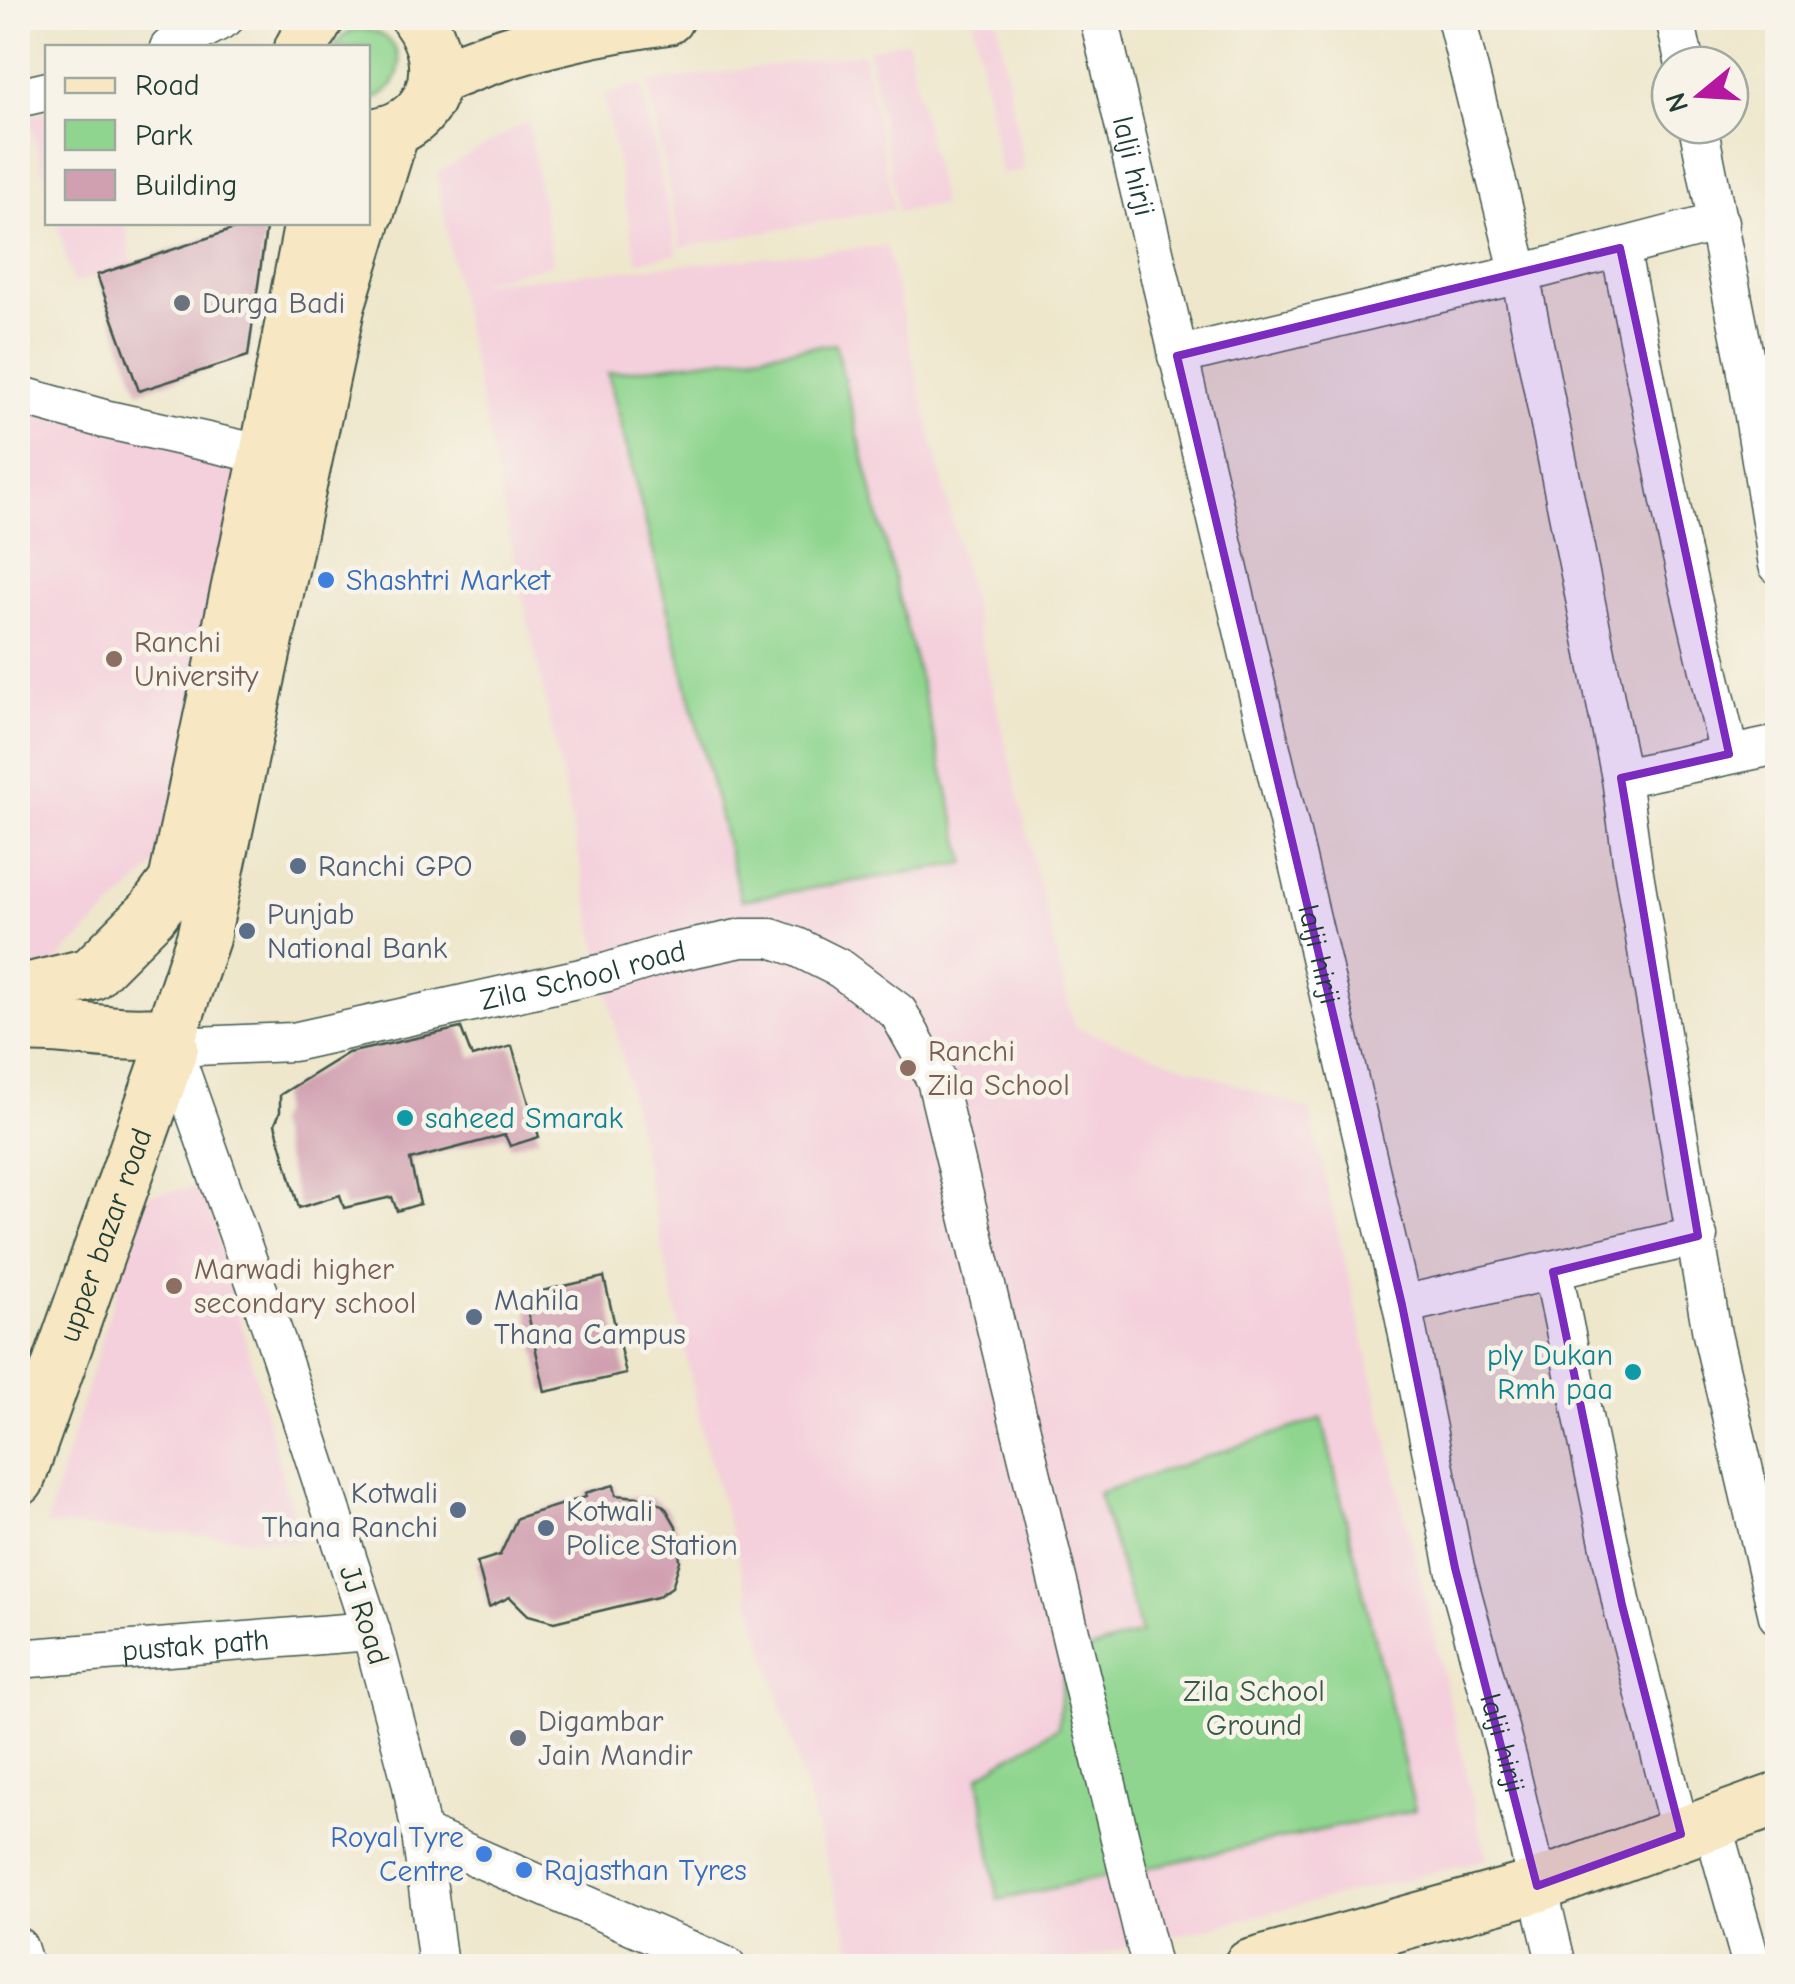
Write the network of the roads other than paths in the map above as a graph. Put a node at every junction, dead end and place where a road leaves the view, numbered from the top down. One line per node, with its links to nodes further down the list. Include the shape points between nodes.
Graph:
1 (225, 18): 7 (street)
2 (417, 18): 9 (main road, via 436,55)
3 (667, 18): 9 (main road, via 485,57)
4 (1456, 18): 19 (street)
5 (1675, 18): 8 (street)
6 (1102, 19): 20 (street, lalji hirji)
7 (175, 45)
8 (1681, 45)
9 (436, 79): 12 (main road, via 420,110)
10 (45, 92): 11 (street)
11 (18, 98)
12 (380, 133): 14 (main road)
13 (1702, 145): 15 (street)
14 (370, 199)
15 (1719, 222): 18 (street); 23 (street)
16 (310, 225): 22 (main road)
17 (363, 225): 29 (main road, upper bazar road, via 339,304 222,857)
18 (1620, 248): 19 (street); 25 (street)
19 (1520, 274): 20 (street); 26 (street)
20 (1177, 356): 32 (street, lalji hirji)
21 (18, 395): 22 (street)
22 (266, 454): 27 (main road, via 174,882 91,974)
23 (1778, 565)
24 (1778, 745): 25 (street)
25 (1729, 754): 26 (street)
26 (1621, 778): 30 (street)
27 (18, 992)
28 (18, 1027): 29 (main road)
29 (168, 1040): 33 (main road, upper bazar road); 35 (street, JJ Road); 45 (street, Zila School road, via 293,1042 742,938 798,947 898,1012 936,1080)
30 (1698, 1236): 31 (street); 34 (street, via 1712,1334)
31 (1553, 1272): 32 (street); 38 (street, via 1622,1604)
32 (1402, 1305): 40 (street, lalji hirji, via 1455,1568)
33 (18, 1480)
34 (1778, 1616)
35 (371, 1632): 36 (street, pustak path); 39 (street, JJ Road)
36 (18, 1659)
37 (1778, 1800): 38 (main road)
38 (1697, 1829): 40 (main road); 48 (street)
39 (421, 1833): 43 (street, JJ Road); 44 (street)
40 (1538, 1886): 46 (main road); 47 (street, lalji hirji)
41 (18, 1947): 42 (street)
42 (24, 1966)
43 (438, 1966)
44 (726, 1966)
45 (1151, 1966)
46 (1250, 1966)
47 (1557, 1966)
48 (1752, 1966)

